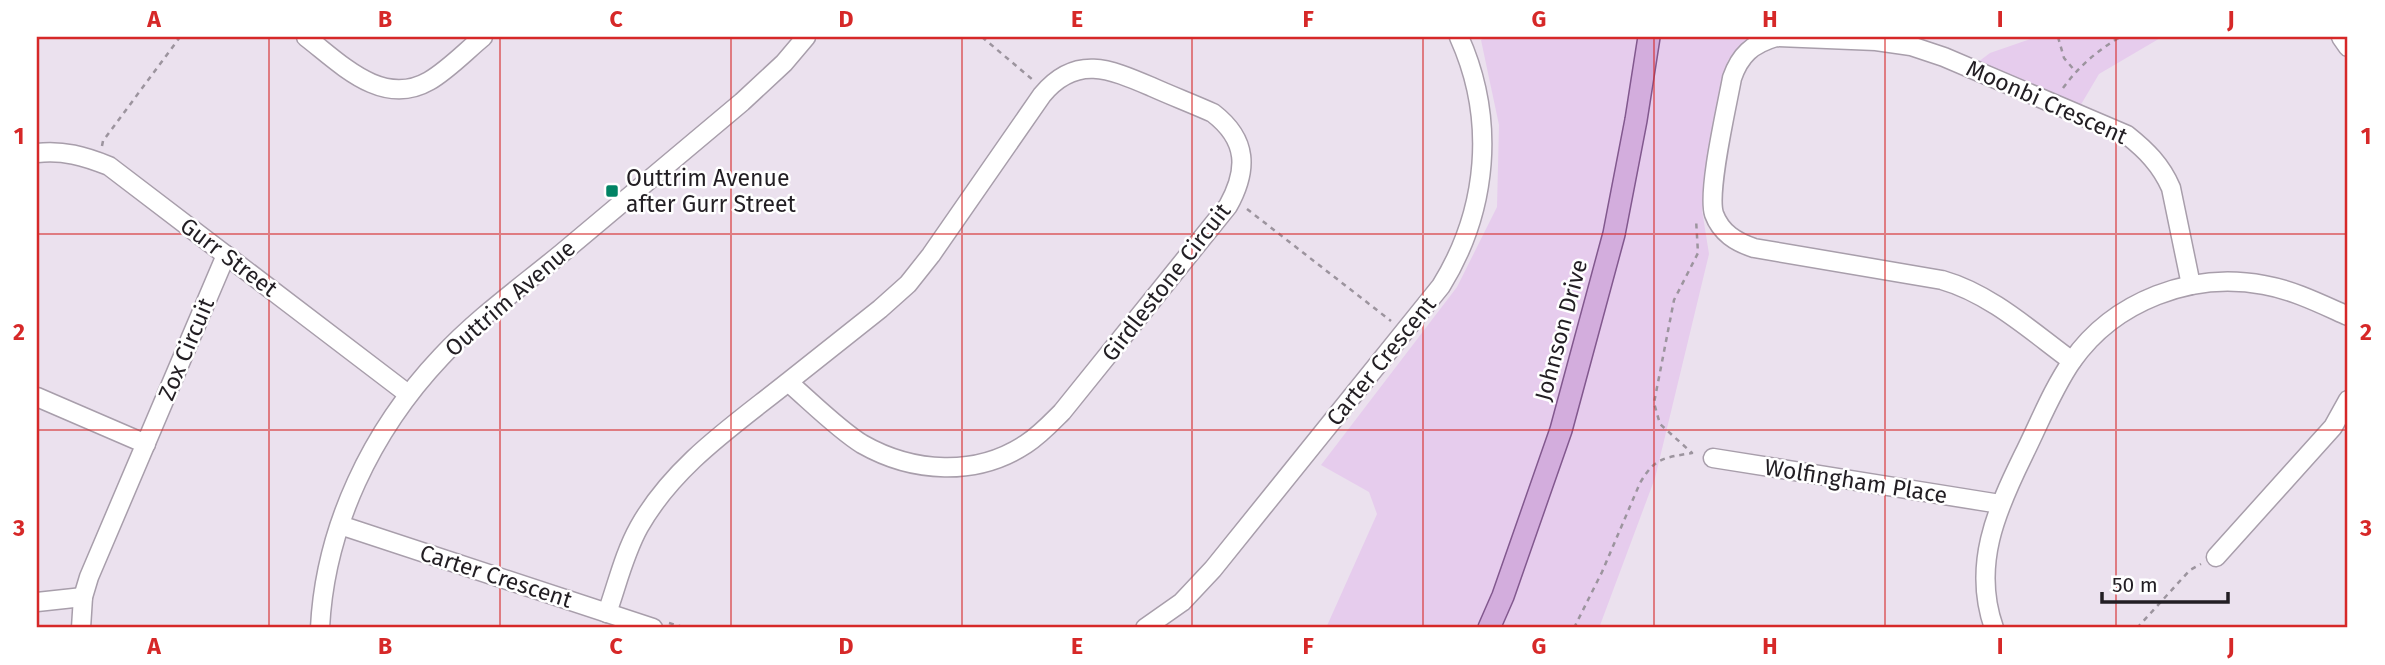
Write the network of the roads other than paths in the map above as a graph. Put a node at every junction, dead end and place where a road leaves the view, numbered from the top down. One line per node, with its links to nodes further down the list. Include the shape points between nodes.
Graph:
1 (306, 37): 2 (street, via 377,87 409,89 429,81)
2 (483, 37)
3 (806, 37): 14 (street, Outtrim Avenue, via 742,103 458,340)
4 (1459, 37): 28 (street, Carter Crescent, via 1482,115 1483,159 1471,226 1453,267 1213,569 1182,602)
5 (1649, 37): 29 (main road, Johnson Drive, via 1614,234 1568,404)
6 (2341, 37): 7 (street)
7 (2348, 47)
8 (37, 153): 9 (street, Gurr Street, via 82,155 109,166)
9 (226, 255): 14 (street, Gurr Street); 17 (street, Zox Circuit)
10 (2190, 285): 11 (street, via 2227,281 2264,285); 12 (street, via 2124,311); 12 (street, Moonbi Crescent, via 2171,188 2149,152 2127,135 1911,46 1776,37 1747,51 1732,78 1712,190 1714,213 1726,234 1754,248 1964,286)
11 (2348, 316)
12 (2072, 361): 19 (street)
13 (788, 382): 13 (street, Girdlestone Circuit, via 860,443 907,463 958,467 992,460 1031,441 1062,412 1228,206 1239,188 1242,167 1235,136 1213,113 1118,73 1097,68 1066,74 1046,90 908,284); 24 (street, Girdlestone Circuit, via 689,461 661,492 629,547)
14 (408, 394): 20 (street, Outtrim Avenue, via 368,457)
15 (37, 397): 17 (street)
16 (2348, 400): 21 (street, via 2333,427)
17 (146, 444): 22 (street, Zox Circuit)
18 (1713, 458): 19 (street, Wolfingham Place)
19 (2000, 504): 30 (street, via 1989,542 1986,581)
20 (340, 525): 24 (street, Carter Crescent); 26 (street, Outtrim Avenue, via 325,580)
21 (2216, 557)
22 (83, 597): 23 (street); 25 (street, Zox Circuit)
23 (37, 602)
24 (607, 613): 27 (street, Carter Crescent)
25 (80, 628)
26 (320, 628)
27 (653, 628)
28 (1145, 628)
29 (1489, 628)
30 (1994, 628)

